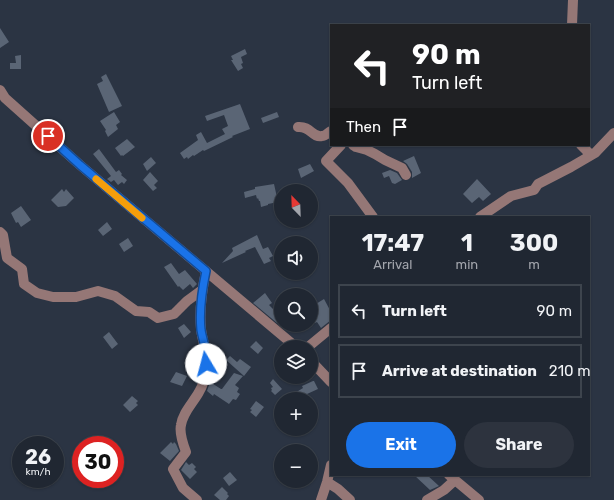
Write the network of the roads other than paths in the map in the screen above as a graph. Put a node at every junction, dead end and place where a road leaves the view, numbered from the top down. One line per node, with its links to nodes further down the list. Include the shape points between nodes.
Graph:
1 (573, 0): 2 (street)
2 (572, 24)
3 (0, 90): 15 (street, via 5,98 80,165)
4 (298, 128): 5 (street, via 306,128 320,136)
5 (330, 132)
6 (614, 133): 10 (street)
7 (340, 146): 12 (street, via 326,161 344,178)
8 (354, 146): 11 (street, via 402,168)
9 (582, 146): 10 (street)
10 (591, 155): 13 (street, via 538,184 534,190 510,196)
11 (406, 175)
12 (372, 216)
13 (481, 216)
14 (0, 232): 16 (street, via 3,235 7,258 22,269 24,284 37,293 53,297 76,297 98,291 115,296 136,311 149,312 158,318 174,314)
15 (206, 271): 16 (street); 18 (street)
16 (202, 290): 25 (street, via 201,328 207,356 206,373 181,425 186,452 173,469 183,488)
17 (330, 329): 19 (street)
18 (288, 340)
19 (316, 340)
20 (318, 368): 21 (street)
21 (330, 381)
22 (330, 471): 24 (street)
23 (452, 477): 28 (street, via 444,490); 29 (street)
24 (328, 482): 26 (street); 27 (street)
25 (197, 500)
26 (321, 500)
27 (350, 500)
28 (427, 500)
29 (479, 500)

